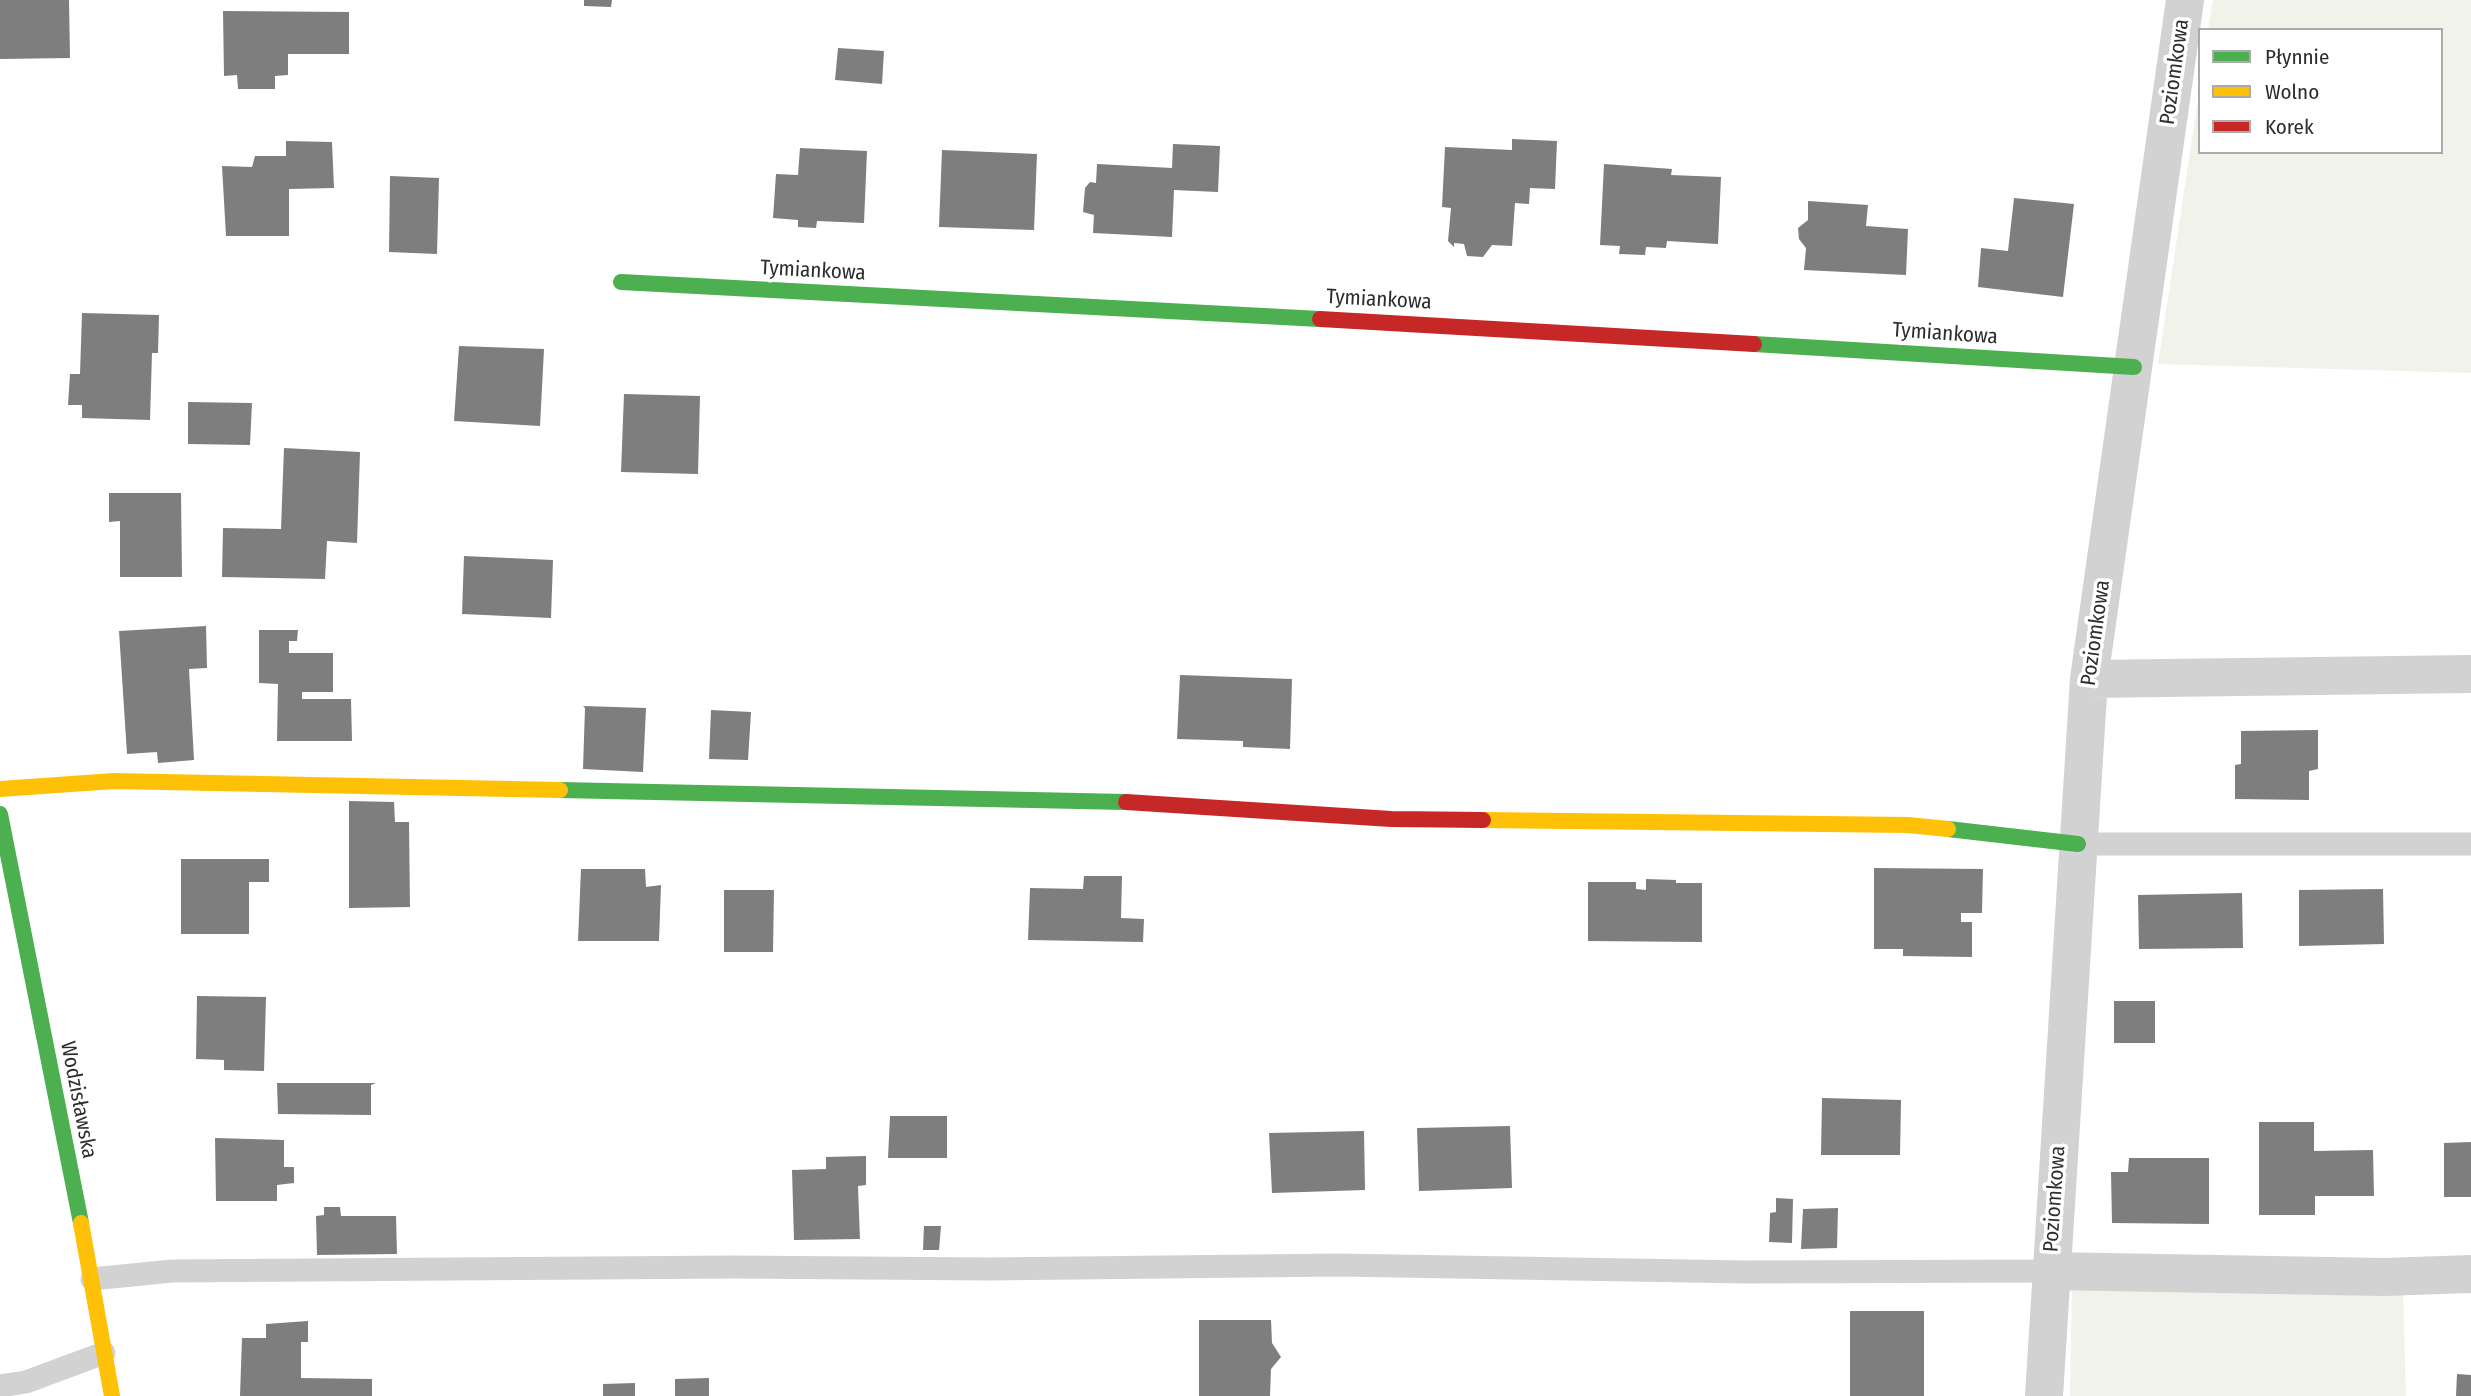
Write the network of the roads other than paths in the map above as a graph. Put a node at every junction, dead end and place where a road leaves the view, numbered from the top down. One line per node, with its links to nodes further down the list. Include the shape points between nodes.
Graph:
1 (2185, 0): 3 (street, Poziomkowa)
2 (621, 282): 3 (street, Tymiankowa)
3 (2134, 367): 5 (street, Poziomkowa)
4 (2471, 674): 5 (street)
5 (2089, 679): 8 (street, Poziomkowa)
6 (0, 789): 8 (street, via 114,781 1135,802 1391,819 1908,825)
7 (0, 814): 12 (street, Wodzisławska)
8 (2078, 844): 9 (lane); 10 (street, Poziomkowa)
9 (2471, 844)
10 (2050, 1271): 11 (street, Poziomkowa, via 2384,1277); 12 (lane, via 1746,1272 1338,1265 734,1267 172,1271); 16 (street, Poziomkowa)
11 (2471, 1273)
12 (92, 1279): 13 (street, Wodzisławska)
13 (104, 1353): 14 (lane, via 26,1382); 15 (street, Wodzisławska)
14 (0, 1386)
15 (112, 1396)
16 (2044, 1396)

